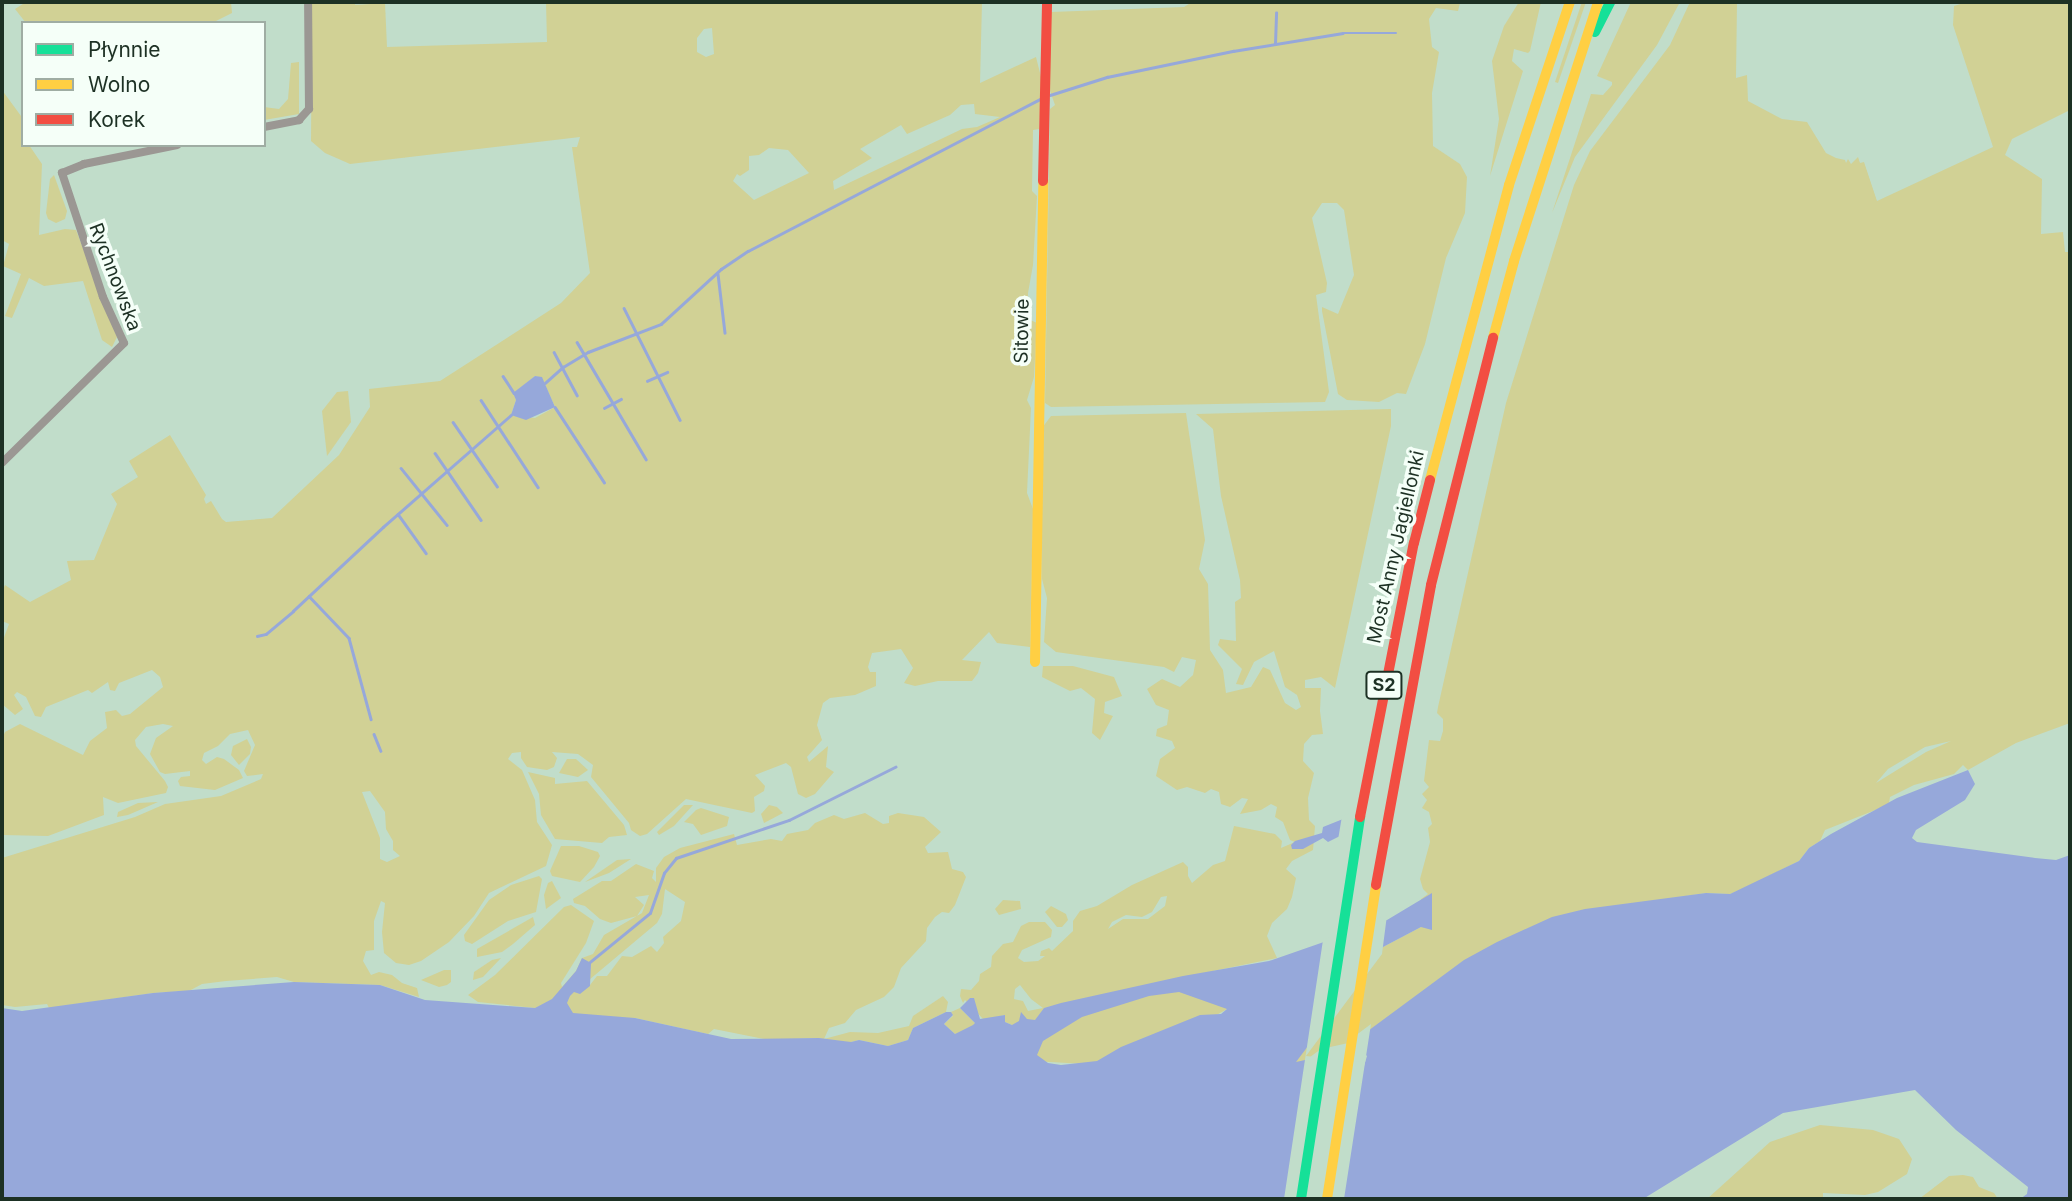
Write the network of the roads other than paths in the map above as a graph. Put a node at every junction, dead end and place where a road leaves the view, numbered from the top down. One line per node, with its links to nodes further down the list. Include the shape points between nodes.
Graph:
1 (308, 2): 7 (street, via 309,110 299,120)
2 (1047, 2): 10 (main road, Sitowie)
3 (1570, 2): 11 (main road, Most Anny Jagiellonki / S2, via 1463,347 1400,607 1355,845)
4 (1598, 2): 6 (main road, S2)
5 (1610, 2): 6 (main road)
6 (1569, 87): 12 (main road, S2, via 1484,369 1422,625 1380,852)
7 (266, 128)
8 (167, 147): 9 (street, Rychnowska, via 62,173 103,296 124,343)
9 (2, 463)
10 (1035, 662)
11 (1301, 1199)
12 (1327, 1199)

